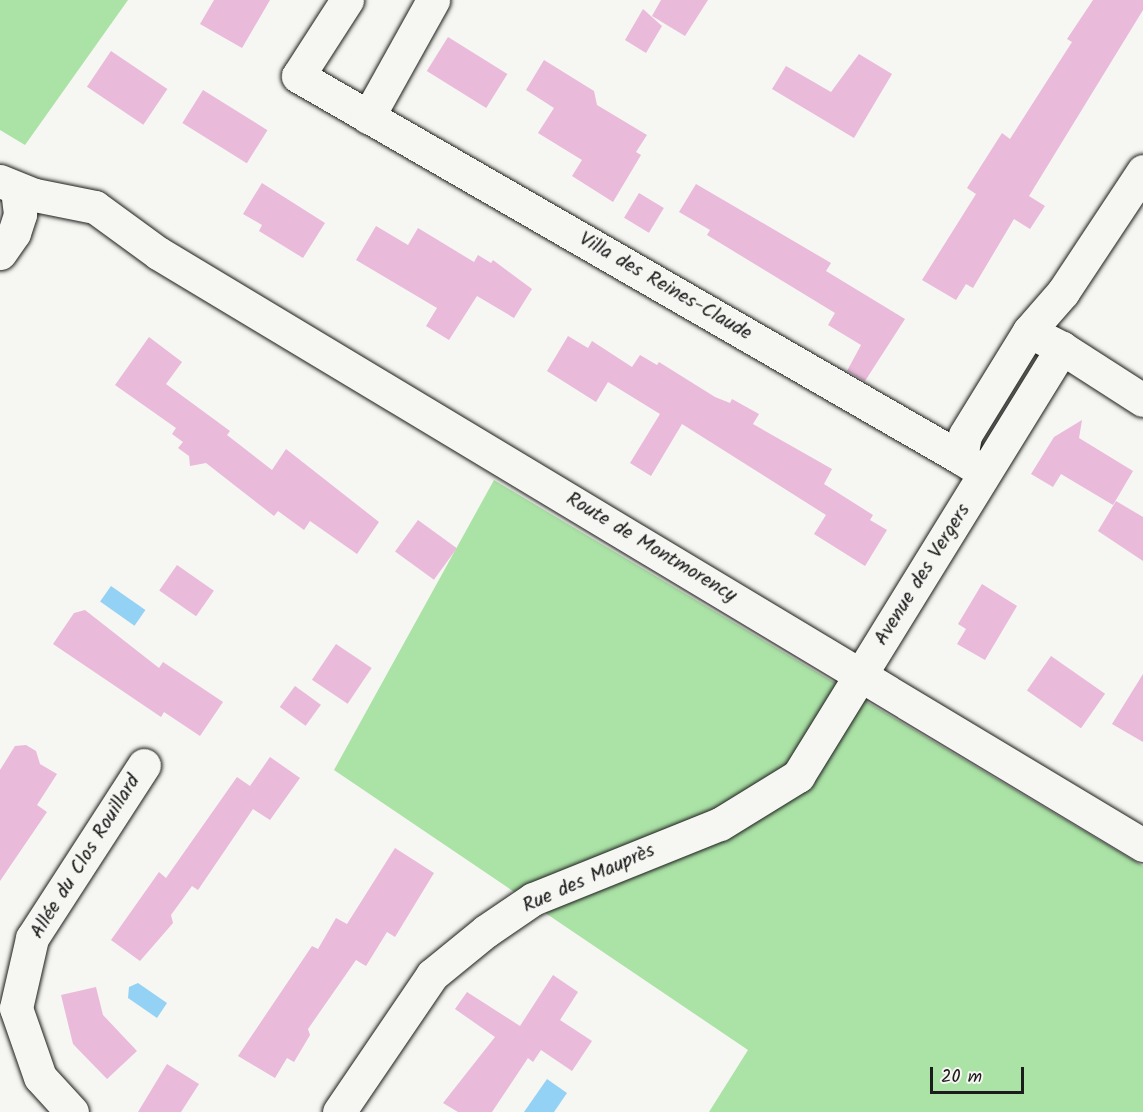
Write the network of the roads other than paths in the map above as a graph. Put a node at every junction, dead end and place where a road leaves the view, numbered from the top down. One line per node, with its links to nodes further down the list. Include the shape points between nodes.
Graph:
1 (347, 0): 3 (street, Villa des Reines-Claude, via 298,76)
2 (433, 0): 3 (street)
3 (368, 117): 10 (street, Villa des Reines-Claude)
4 (1143, 171): 7 (street, Avenue des Vergers, via 1063,292)
5 (9, 198): 6 (street, via 14,233); 11 (street, Route de Montmorency, via 158,253)
6 (0, 253)
7 (1029, 331): 8 (street); 10 (street, Avenue des Vergers, via 964,435)
8 (1062, 348): 9 (street); 10 (street, Avenue des Vergers)
9 (1143, 400)
10 (974, 466): 11 (street, Avenue des Vergers)
11 (860, 676): 13 (street, Route de Montmorency); 15 (street, Rue des Mauprès, via 798,776 720,824 533,900 432,975)
12 (144, 765): 14 (street, Allée du Clos Rouillard, via 32,938 16,1008 40,1077)
13 (1143, 845)
14 (72, 1112)
15 (339, 1112)

